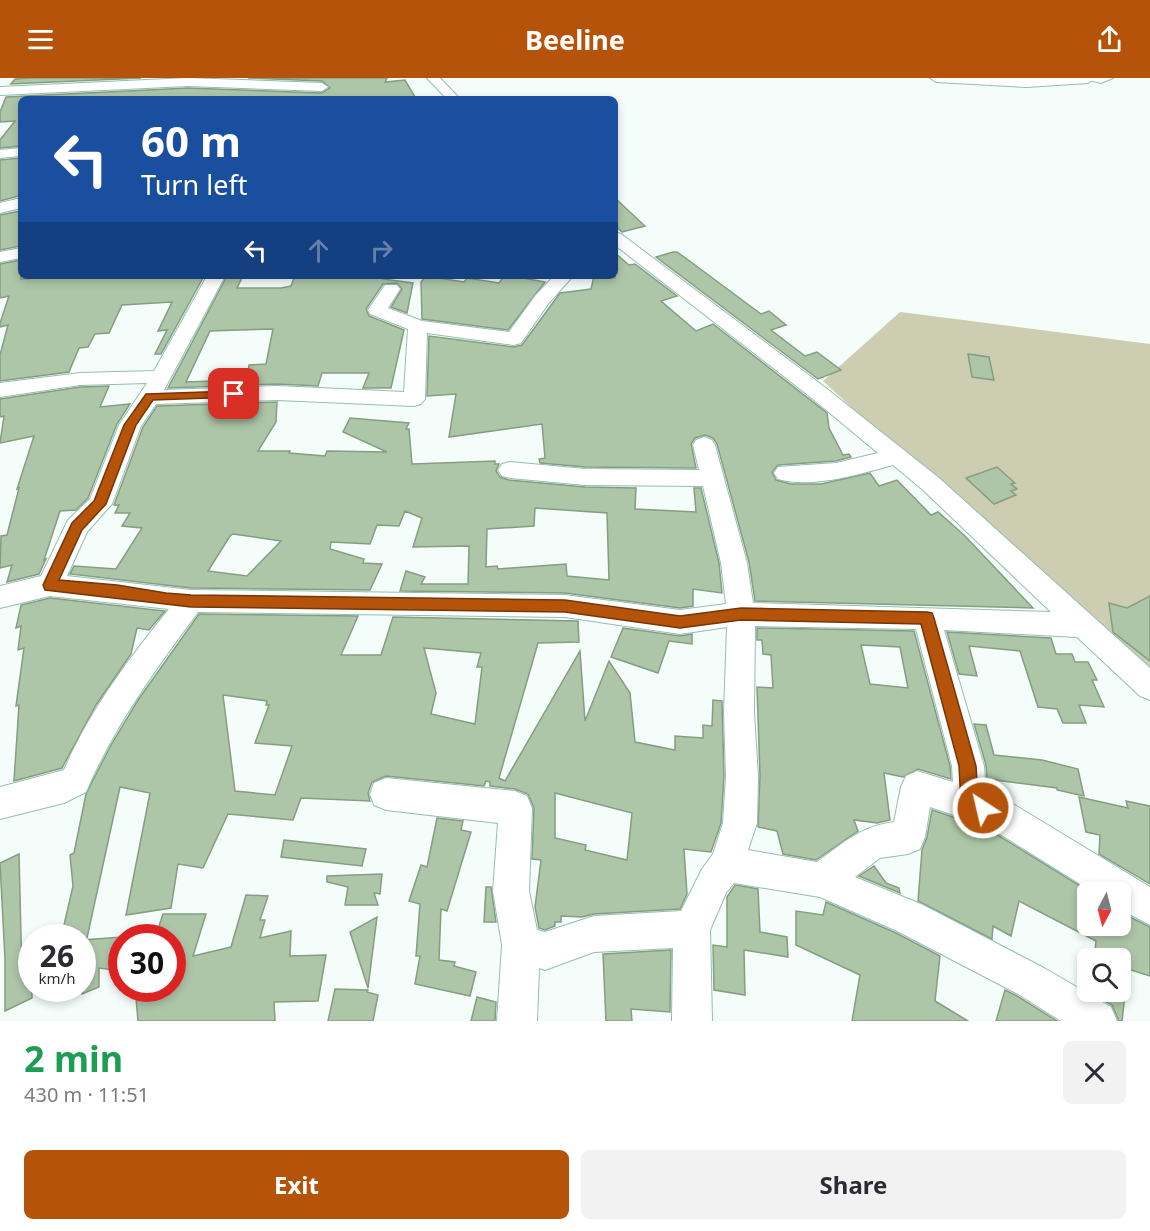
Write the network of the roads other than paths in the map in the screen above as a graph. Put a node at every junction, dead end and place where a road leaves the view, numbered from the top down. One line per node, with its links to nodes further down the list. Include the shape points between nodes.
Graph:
1 (433, 78): 10 (street)
2 (936, 78): 4 (street, via 1027,83)
3 (1110, 78): 4 (lane)
4 (1086, 79)
5 (135, 85): 6 (street, via 188,82); 7 (street); 8 (street)
6 (321, 89): 9 (street)
7 (0, 91)
8 (129, 96)
9 (304, 96)
10 (451, 96)
11 (18, 152): 12 (street)
12 (0, 154)
13 (18, 204): 14 (street)
14 (0, 208)
15 (618, 242): 25 (street, via 815,390)
16 (18, 254): 17 (street)
17 (0, 257)
18 (214, 279): 22 (street)
19 (561, 279): 21 (street, via 514,339)
20 (391, 289): 21 (street, via 377,310)
21 (418, 326): 22 (street, via 414,399)
22 (155, 387): 23 (street, via 91,377); 29 (street, via 130,425 100,504 76,527)
23 (0, 390)
24 (704, 445): 28 (street)
25 (895, 457): 27 (street, via 836,471); 34 (street, via 931,484)
26 (510, 470): 28 (street, via 585,477)
27 (786, 473)
28 (713, 478): 32 (street, via 734,563)
29 (50, 585): 30 (street); 31 (street)
30 (0, 597)
31 (191, 601): 32 (street, via 565,606 680,622); 37 (street, via 124,688 84,756 75,781)
32 (741, 614): 33 (street); 39 (street, via 740,823)
33 (927, 618): 34 (street); 38 (street, via 968,766)
34 (1080, 625): 35 (street)
35 (1150, 687)
36 (386, 794): 43 (street, via 515,808 511,891)
37 (0, 803)
38 (970, 804): 40 (street, via 917,787 908,837 873,842); 41 (street, via 996,813)
39 (727, 864): 40 (street); 42 (street, via 714,881)
40 (821, 880): 46 (street, via 920,923 1031,981)
41 (1150, 907)
42 (692, 929): 43 (street, via 594,934 544,951); 45 (street)
43 (521, 945): 44 (street)
44 (516, 1021)
45 (692, 1021)
46 (1097, 1021)

